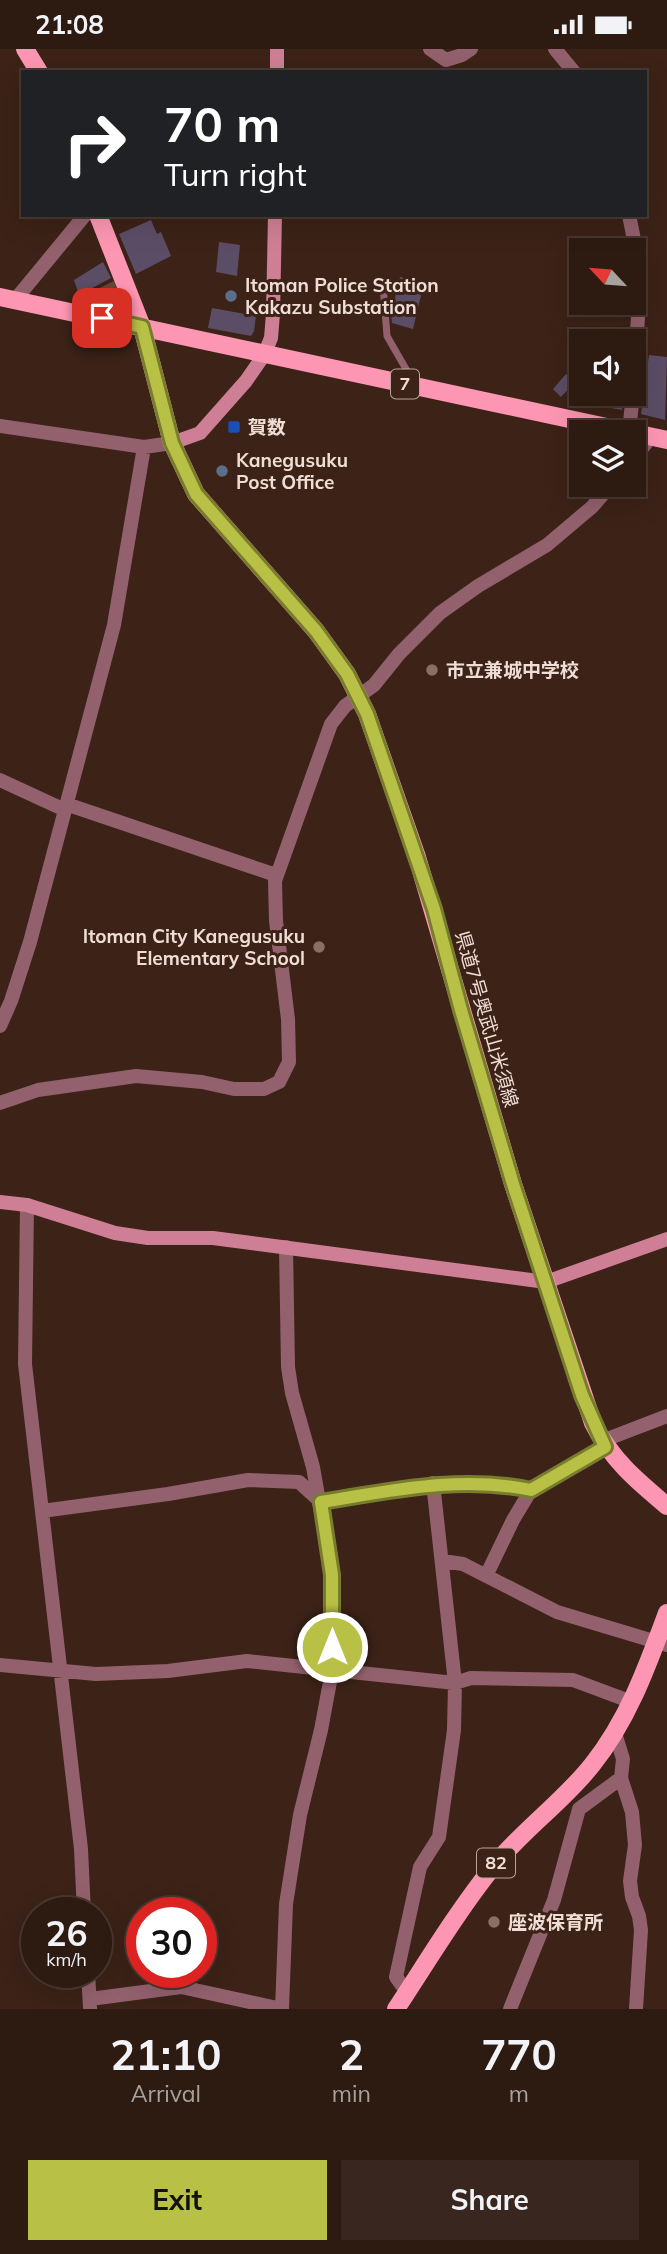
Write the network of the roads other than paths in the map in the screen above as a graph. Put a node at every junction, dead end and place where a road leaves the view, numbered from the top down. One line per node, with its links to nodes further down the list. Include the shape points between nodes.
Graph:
1 (25, 49): 6 (main road)
2 (277, 49): 7 (street)
3 (430, 49): 4 (street, via 446,60)
4 (471, 49)
5 (556, 49): 8 (street)
6 (38, 70)
7 (277, 70)
8 (572, 70)
9 (83, 217): 14 (street)
10 (98, 217): 15 (main road, 県道7号奥武山米須線)
11 (275, 217): 17 (street, via 273,314)
12 (629, 217): 16 (street, via 641,274)
13 (383, 285): 18 (lane, via 387,336)
14 (8, 298): 15 (main road, 7)
15 (142, 327): 17 (main road, 7); 21 (main road, 県道7号奥武山米須線)
16 (635, 329)
17 (264, 355): 18 (main road, 7); 21 (street, via 200,433)
18 (416, 386): 19 (main road, 7)
19 (577, 420)
20 (0, 426): 22 (street)
21 (172, 443): 22 (street); 24 (main road, 県道7号奥武山米須線, via 196,494 316,631)
22 (144, 447): 26 (street, via 114,625)
23 (601, 497): 24 (street, via 547,545 440,613)
24 (359, 697): 27 (street, via 345,705 331,724); 34 (main road, 県道7号奥武山米須線, via 417,857)
25 (0, 780): 26 (street)
26 (65, 807): 27 (street); 28 (street, via 30,943)
27 (276, 874): 29 (street, via 276,921 289,1030 289,1062 279,1082 264,1089 234,1089 136,1076 38,1090)
28 (0, 1026)
29 (0, 1103)
30 (0, 1202): 31 (street)
31 (27, 1205): 33 (street, via 115,1233); 41 (street, via 25,1364)
32 (667, 1239): 34 (street)
33 (286, 1247): 34 (street); 39 (street, via 288,1367)
34 (546, 1282): 36 (main road, 県道7号奥武山米須線, via 582,1395)
35 (667, 1416): 36 (street)
36 (604, 1444): 38 (street); 40 (main road, 県道7号奥武山米須線, via 621,1466)
37 (433, 1483): 38 (street); 39 (street); 42 (street)
38 (531, 1490): 43 (street)
39 (321, 1502): 41 (street, via 299,1482 248,1480); 48 (street, via 332,1575)
40 (667, 1506)
41 (42, 1511): 47 (street)
42 (443, 1561): 43 (street, via 463,1564); 49 (street)
43 (486, 1576): 45 (street, via 557,1612)
44 (667, 1613): 45 (main road, 82)
45 (662, 1643): 50 (main road, 82)
46 (0, 1665): 47 (street)
47 (59, 1671): 48 (street, via 168,1671 247,1661); 55 (street)
48 (332, 1671): 49 (street); 58 (street, via 300,1815 286,1904)
49 (455, 1683): 50 (street, via 471,1678 573,1680); 56 (street, via 454,1730 439,1837 420,1867 396,1977)
50 (632, 1702): 51 (main road, 82)
51 (615, 1733): 52 (street, via 623,1759); 53 (main road, 82)
52 (621, 1778): 54 (street); 61 (street, via 632,1812 635,1846 630,1881 641,1930)
53 (566, 1795): 54 (street); 56 (main road, 82, via 493,1867)
54 (579, 1809): 60 (street, via 554,1900)
55 (83, 1897)
56 (407, 1992): 59 (main road, 82)
57 (90, 2004): 58 (street, via 181,1987)
58 (282, 2009)
59 (396, 2009)
60 (510, 2009)
61 (636, 2009)

